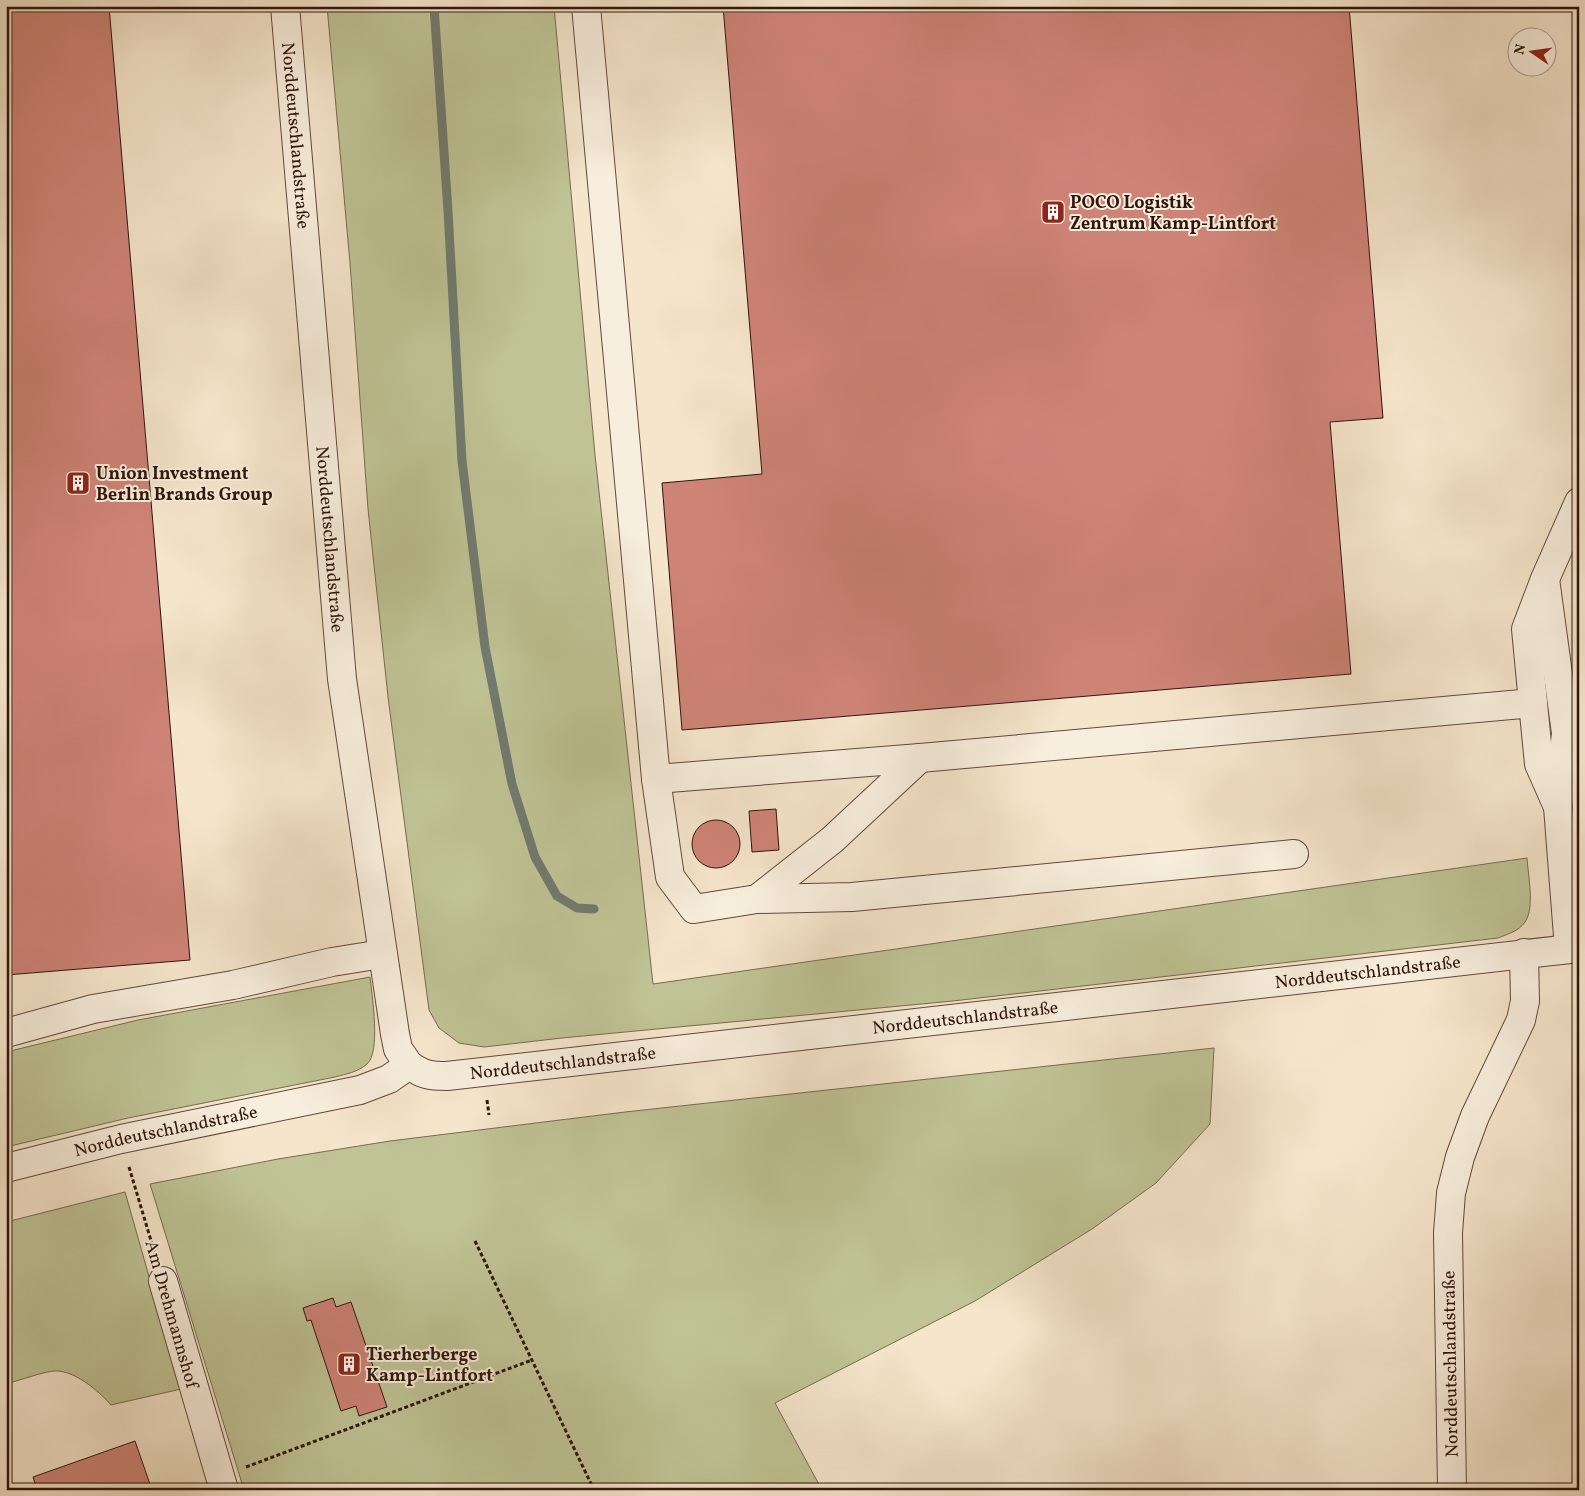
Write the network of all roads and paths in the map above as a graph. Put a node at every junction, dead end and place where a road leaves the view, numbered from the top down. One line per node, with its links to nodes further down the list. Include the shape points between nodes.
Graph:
1 (285, 6): 13 (street, Norddeutschlandstraße, via 342,679)
2 (586, 6): 7 (street)
3 (1579, 502): 4 (street)
4 (1545, 579): 5 (street, via 1526,629); 8 (street, via 1566,733)
5 (1533, 703): 6 (street); 8 (street, via 1539,764)
6 (920, 758): 7 (street); 10 (street, via 832,840)
7 (656, 779): 10 (street, via 670,877 694,909)
8 (1558, 807): 11 (street)
9 (1294, 854): 10 (street, via 852,897)
10 (757, 899)
11 (1574, 949): 12 (street, Norddeutschlandstraße)
12 (1524, 953): 15 (street, Norddeutschlandstraße, via 456,1075 432,1076); 23 (street, Norddeutschlandstraße, via 1521,1020 1475,1116 1451,1193 1448,1233)
13 (382, 954): 14 (street, via 93,1009); 15 (street, Norddeutschlandstraße, via 398,1049)
14 (6, 1033)
15 (409, 1064): 16 (street, Norddeutschlandstraße, via 388,1079 360,1090)
16 (121, 1139): 17 (street, Norddeutschlandstraße); 19 (path, Am Drehmannshof)
17 (6, 1168)
18 (475, 1241): 20 (path)
19 (163, 1281): 21 (street, Am Drehmannshof)
20 (532, 1360): 21 (path); 22 (path)
21 (222, 1484)
22 (594, 1490)
23 (1452, 1490)

